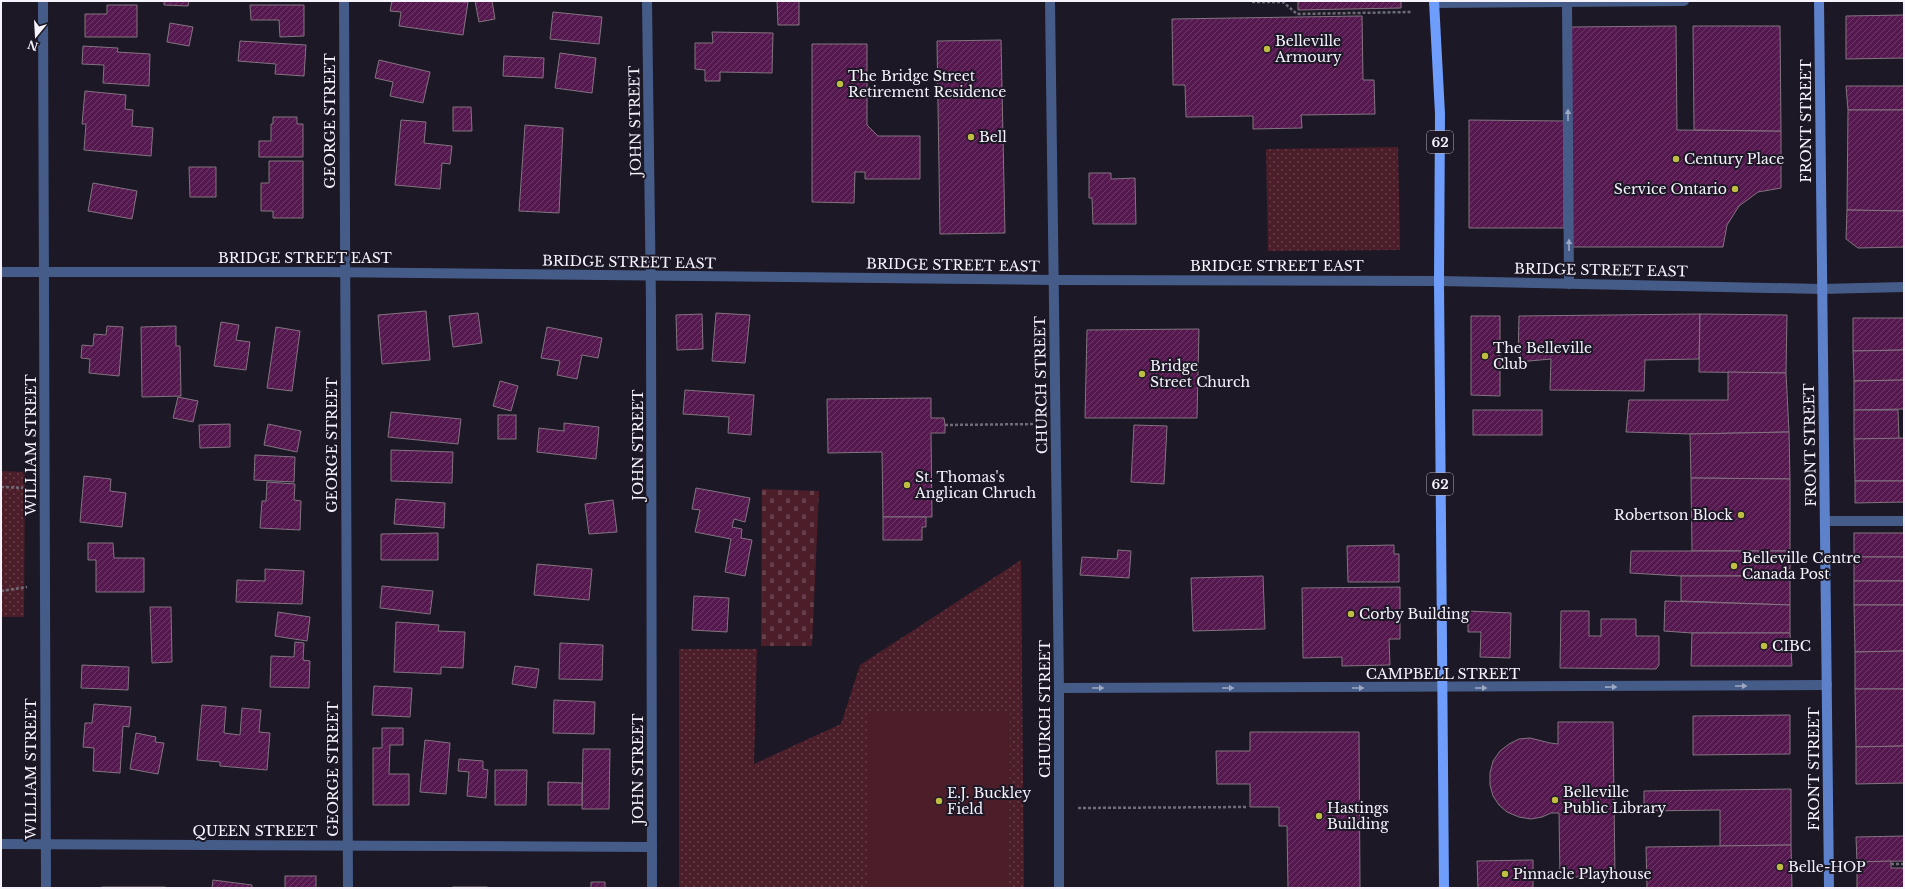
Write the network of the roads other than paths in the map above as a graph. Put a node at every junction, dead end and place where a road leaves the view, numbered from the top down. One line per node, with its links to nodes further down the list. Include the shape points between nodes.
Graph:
1 (44, 1): 10 (street, WILLIAM STREET)
2 (344, 1): 11 (street, GEORGE STREET)
3 (647, 1): 12 (street, JOHN STREET)
4 (1050, 1): 13 (street, CHURCH STREET)
5 (1684, 1): 8 (street)
6 (1819, 1): 17 (main road, FRONT STREET)
7 (1434, 2): 8 (street); 14 (main road, 62, via 1440,114)
8 (1567, 2): 15 (street, one-way to 8)
9 (1, 272): 10 (street, BRIDGE STREET EAST)
10 (45, 272): 11 (street, BRIDGE STREET EAST); 24 (street, WILLIAM STREET)
11 (345, 272): 12 (street, BRIDGE STREET EAST); 25 (street, GEORGE STREET)
12 (651, 276): 13 (street, BRIDGE STREET EAST); 26 (street, JOHN STREET)
13 (1054, 280): 14 (street, BRIDGE STREET EAST); 21 (street, CHURCH STREET)
14 (1439, 281): 15 (street, BRIDGE STREET EAST); 22 (main road, 62)
15 (1569, 284): 17 (street, BRIDGE STREET EAST)
16 (1904, 287): 17 (street, BRIDGE STREET EAST)
17 (1821, 289): 18 (main road, FRONT STREET)
18 (1825, 521): 19 (street); 20 (main road, FRONT STREET)
19 (1904, 521)
20 (1827, 685): 22 (street, CAMPBELL STREET, one-way to 20); 32 (main road, FRONT STREET)
21 (1059, 688): 22 (street, CAMPBELL STREET, one-way to 22); 30 (street, CHURCH STREET)
22 (1442, 688): 31 (main road, 62)
23 (1, 844): 24 (street, QUEEN STREET)
24 (46, 844): 25 (street, QUEEN STREET); 27 (street, WILLIAM STREET)
25 (348, 845): 26 (street, QUEEN STREET); 28 (street, GEORGE STREET)
26 (652, 847): 29 (street, JOHN STREET)
27 (46, 888)
28 (348, 888)
29 (652, 888)
30 (1059, 888)
31 (1444, 888)
32 (1829, 888)

